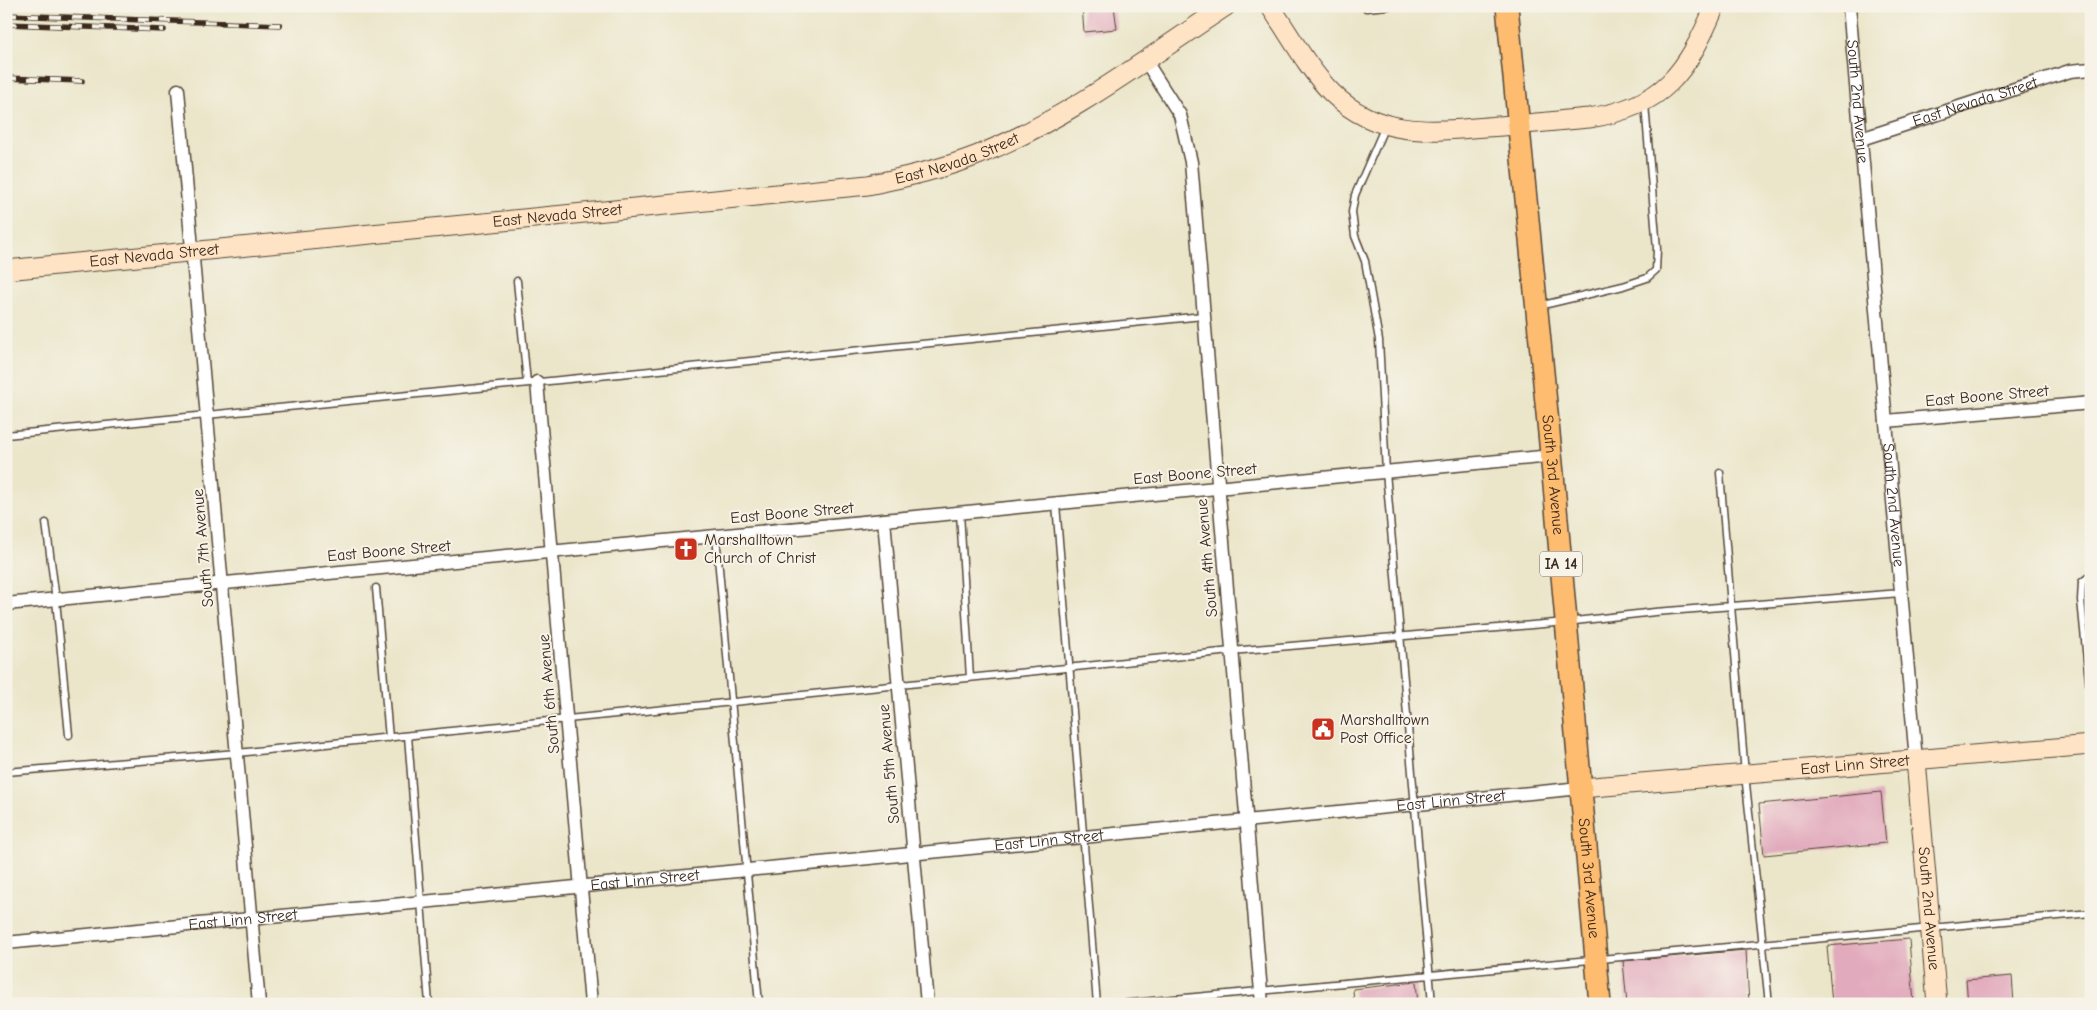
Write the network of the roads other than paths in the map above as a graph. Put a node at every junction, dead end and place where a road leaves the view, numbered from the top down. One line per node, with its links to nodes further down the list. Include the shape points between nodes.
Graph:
1 (1226, 6): 8 (main road, East Nevada Street)
2 (1270, 6): 12 (main road, via 1332,93 1356,111)
3 (1388, 6): 7 (lane)
4 (1507, 6): 13 (main road, South 3rd Avenue / IA 14)
5 (1715, 6): 11 (main road, via 1684,67 1672,81)
6 (1849, 6): 14 (street, South 2nd Avenue)
7 (1366, 8)
8 (1145, 60): 15 (main road, East Nevada Street, via 1033,130 978,155 924,174 868,185); 19 (street, South 4th Avenue, via 1180,115 1191,162)
9 (2091, 69): 14 (street, East Nevada Street, via 2070,71)
10 (178, 90): 15 (street, South 7th Avenue)
11 (1645, 100): 13 (main road, via 1608,115); 18 (lane, via 1656,270 1647,278 1623,286)
12 (1386, 125): 13 (main road, via 1411,131); 26 (lane, via 1355,195 1352,212 1355,236 1365,261 1378,340)
13 (1518, 125): 18 (main road, South 3rd Avenue / IA 14)
14 (1861, 138): 23 (street, South 2nd Avenue)
15 (193, 252): 16 (main road, East Nevada Street); 22 (street, South 7th Avenue)
16 (6, 270)
17 (517, 281): 20 (lane)
18 (1536, 307): 25 (main road, South 3rd Avenue / IA 14)
19 (1203, 316): 20 (lane); 28 (street, South 4th Avenue)
20 (532, 383): 22 (lane); 34 (street, South 6th Avenue)
21 (2091, 403): 23 (street, East Boone Street)
22 (207, 415): 24 (lane); 36 (street, South 7th Avenue)
23 (1886, 421): 38 (street, South 2nd Avenue)
24 (6, 435)
25 (1551, 456): 26 (street, East Boone Street); 42 (main road, South 3rd Avenue / IA 14)
26 (1386, 472): 28 (street, East Boone Street); 43 (lane)
27 (1720, 473): 41 (lane)
28 (1217, 488): 29 (street, East Boone Street); 44 (street, South 4th Avenue)
29 (1056, 504): 30 (street, East Boone Street); 45 (lane)
30 (960, 513): 31 (street, East Boone Street); 46 (lane)
31 (884, 520): 33 (street, East Boone Street); 47 (street, South 5th Avenue)
32 (46, 523): 39 (lane)
33 (716, 536): 34 (street, East Boone Street); 49 (lane)
34 (553, 552): 36 (street, East Boone Street); 50 (street, South 6th Avenue)
35 (2091, 575): 48 (lane, via 2082,582 2081,600)
36 (222, 584): 39 (street, East Boone Street); 55 (street, South 7th Avenue)
37 (376, 588): 53 (lane)
38 (1901, 593): 41 (lane); 56 (street, South 2nd Avenue)
39 (56, 600): 40 (street, East Boone Street); 51 (lane)
40 (6, 604)
41 (1731, 606): 42 (lane); 58 (lane)
42 (1566, 622): 43 (lane); 59 (main road, South 3rd Avenue / IA 14)
43 (1401, 636): 44 (lane); 60 (lane)
44 (1232, 651): 45 (lane); 61 (street, South 4th Avenue)
45 (1070, 668): 46 (lane); 62 (lane)
46 (970, 678): 47 (lane)
47 (898, 685): 49 (lane); 63 (street, South 5th Avenue)
48 (2091, 701)
49 (731, 703): 50 (lane); 64 (lane)
50 (567, 720): 52 (lane); 65 (street, South 6th Avenue)
51 (69, 735)
52 (408, 736): 53 (lane); 66 (lane)
53 (389, 738): 55 (lane)
54 (2091, 745): 56 (main road, East Linn Street)
55 (237, 753): 57 (lane); 68 (street, South 7th Avenue)
56 (1916, 760): 58 (main road, East Linn Street); 69 (main road, South 2nd Avenue)
57 (6, 772)
58 (1745, 774): 59 (main road, East Linn Street); 71 (lane)
59 (1581, 788): 60 (street, East Linn Street); 72 (main road, South 3rd Avenue / IA 14)
60 (1415, 805): 61 (street, East Linn Street); 73 (lane)
61 (1246, 822): 62 (street, East Linn Street); 74 (street, South 4th Avenue)
62 (1084, 837): 63 (street, East Linn Street); 80 (lane)
63 (913, 854): 64 (street, East Linn Street); 79 (street, South 5th Avenue)
64 (747, 870): 65 (street, East Linn Street); 78 (lane)
65 (581, 887): 66 (street, East Linn Street); 77 (street, South 6th Avenue)
66 (420, 903): 68 (street, East Linn Street); 76 (lane)
67 (2091, 913): 69 (lane)
68 (252, 919): 70 (street, East Linn Street); 75 (street, South 7th Avenue)
69 (1930, 928): 71 (lane); 85 (main road, South 2nd Avenue)
70 (6, 943)
71 (1763, 944): 72 (lane); 84 (lane)
72 (1596, 959): 73 (lane); 83 (main road, South 3rd Avenue / IA 14)
73 (1430, 975): 74 (lane); 82 (lane)
74 (1262, 997): 81 (lane)
75 (259, 1004)
76 (429, 1004)
77 (591, 1004)
78 (759, 1004)
79 (927, 1004)
80 (1098, 1004)
81 (1120, 1004)
82 (1432, 1004)
83 (1600, 1004)
84 (1769, 1004)
85 (1937, 1004)

